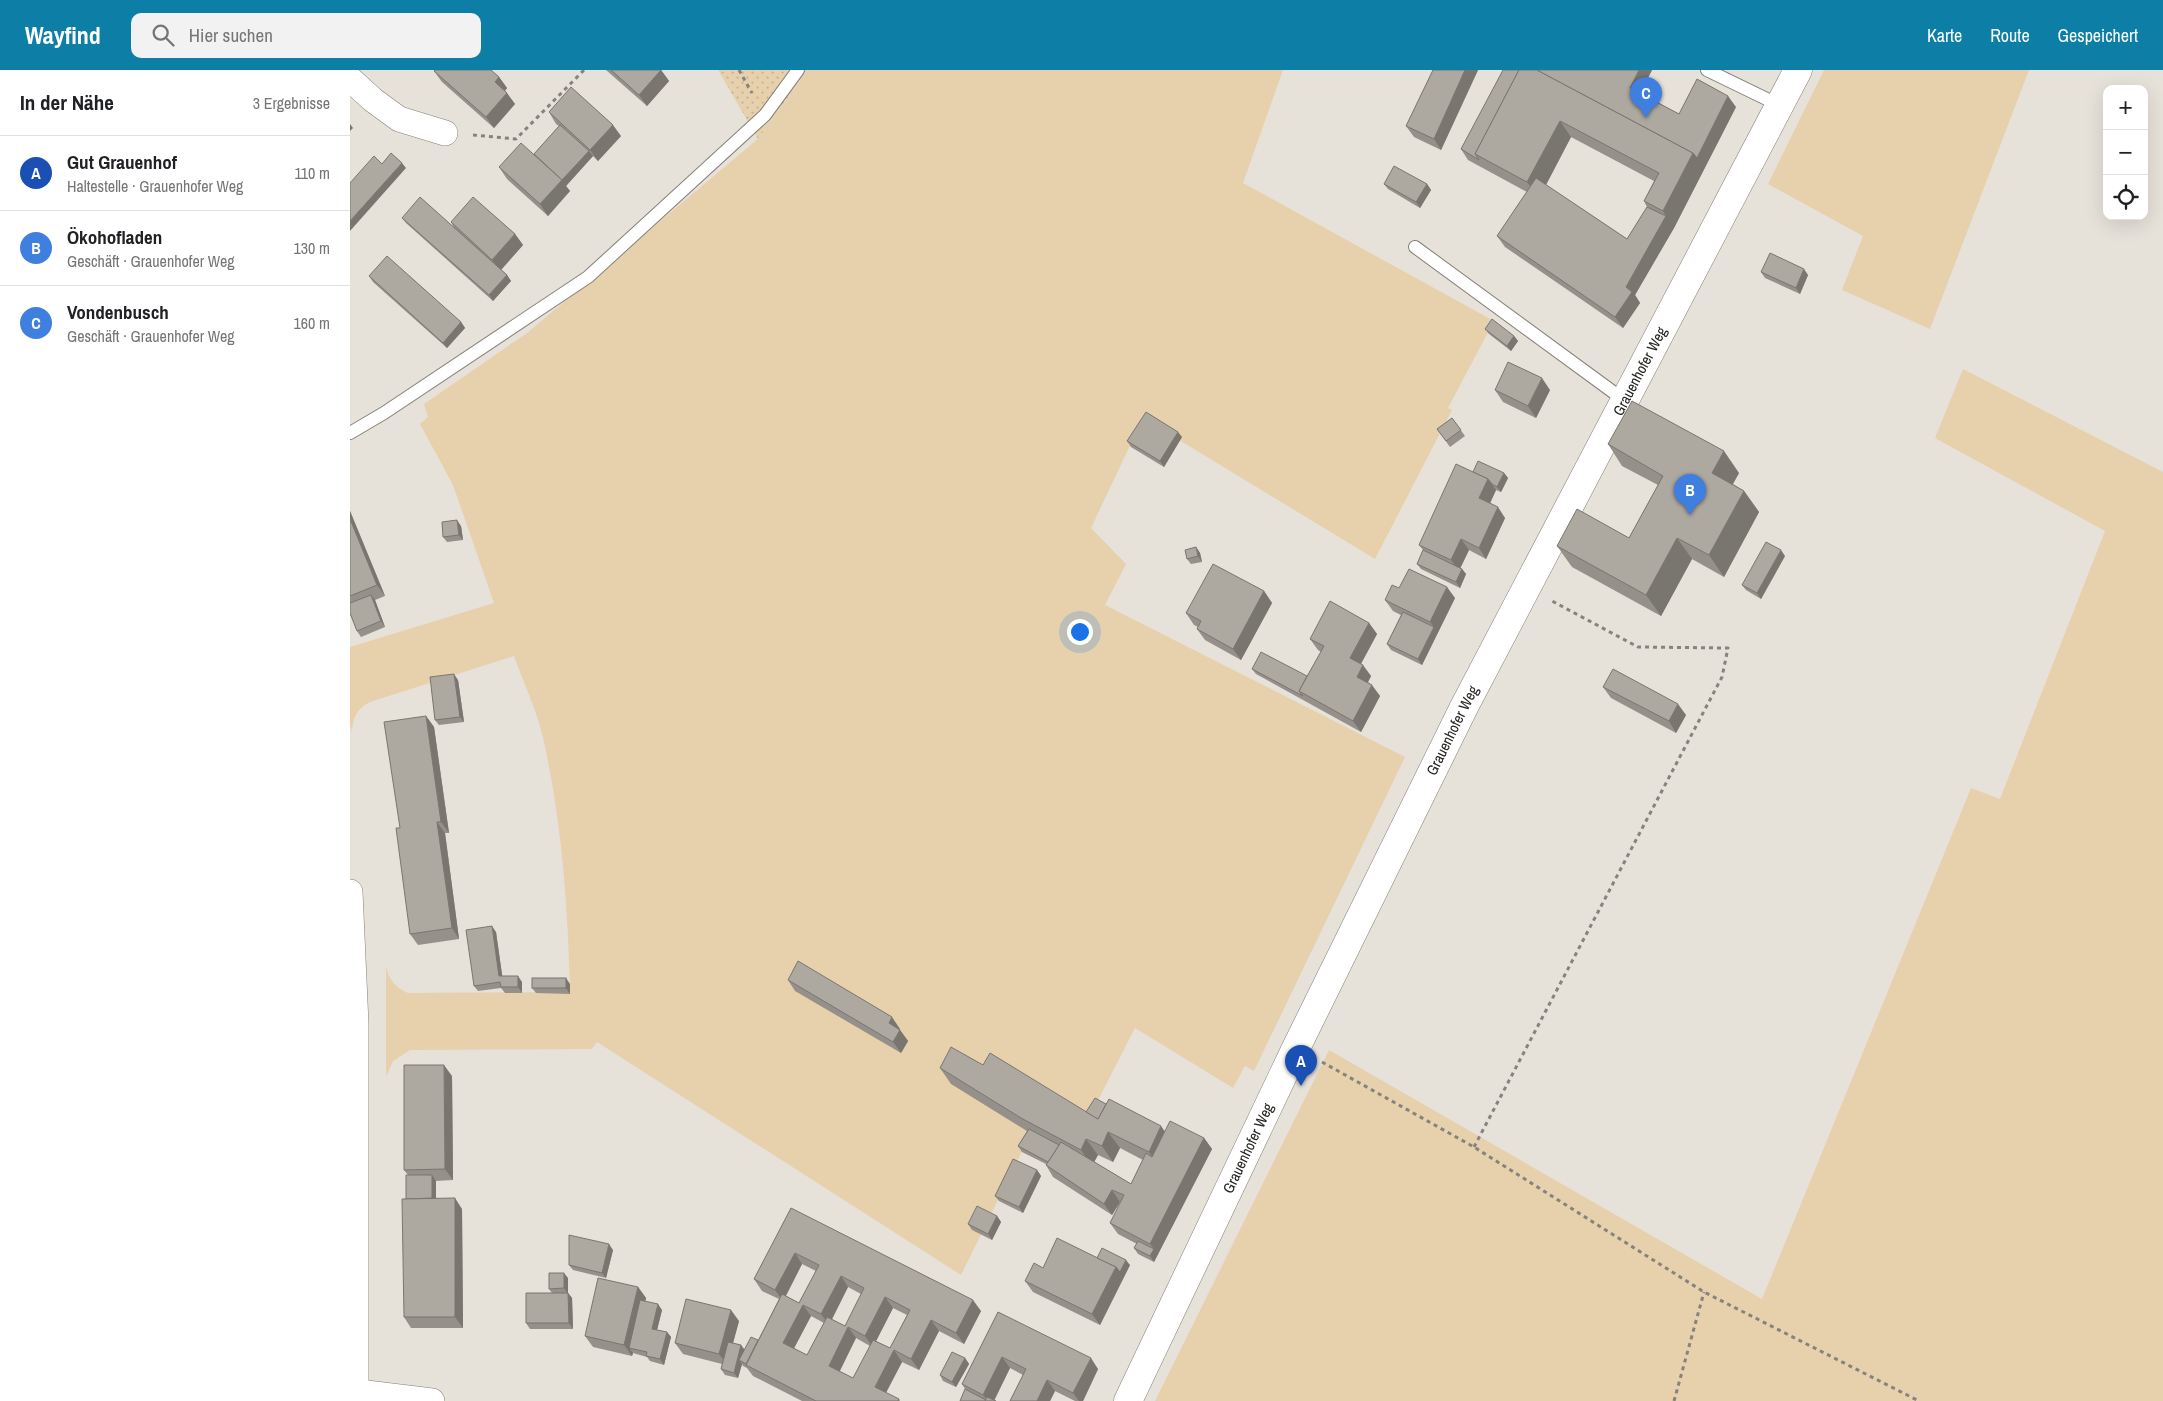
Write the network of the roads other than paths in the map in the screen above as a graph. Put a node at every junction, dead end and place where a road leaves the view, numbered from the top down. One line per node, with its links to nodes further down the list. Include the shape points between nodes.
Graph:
1 (798, 70): 9 (lane, via 765,116 588,277)
2 (1707, 70): 5 (lane)
3 (1798, 70): 5 (street, Grauenhofer Weg)
4 (350, 79): 6 (street, via 399,119)
5 (1779, 105): 8 (street, Grauenhofer Weg)
6 (445, 133)
7 (1414, 247): 8 (lane)
8 (1624, 400): 13 (street, Grauenhofer Weg, via 1526,587 1296,1048)
9 (350, 433)
10 (350, 892): 11 (street, via 356,1024)
11 (353, 1391): 12 (street)
12 (432, 1401)
13 (1128, 1401)

